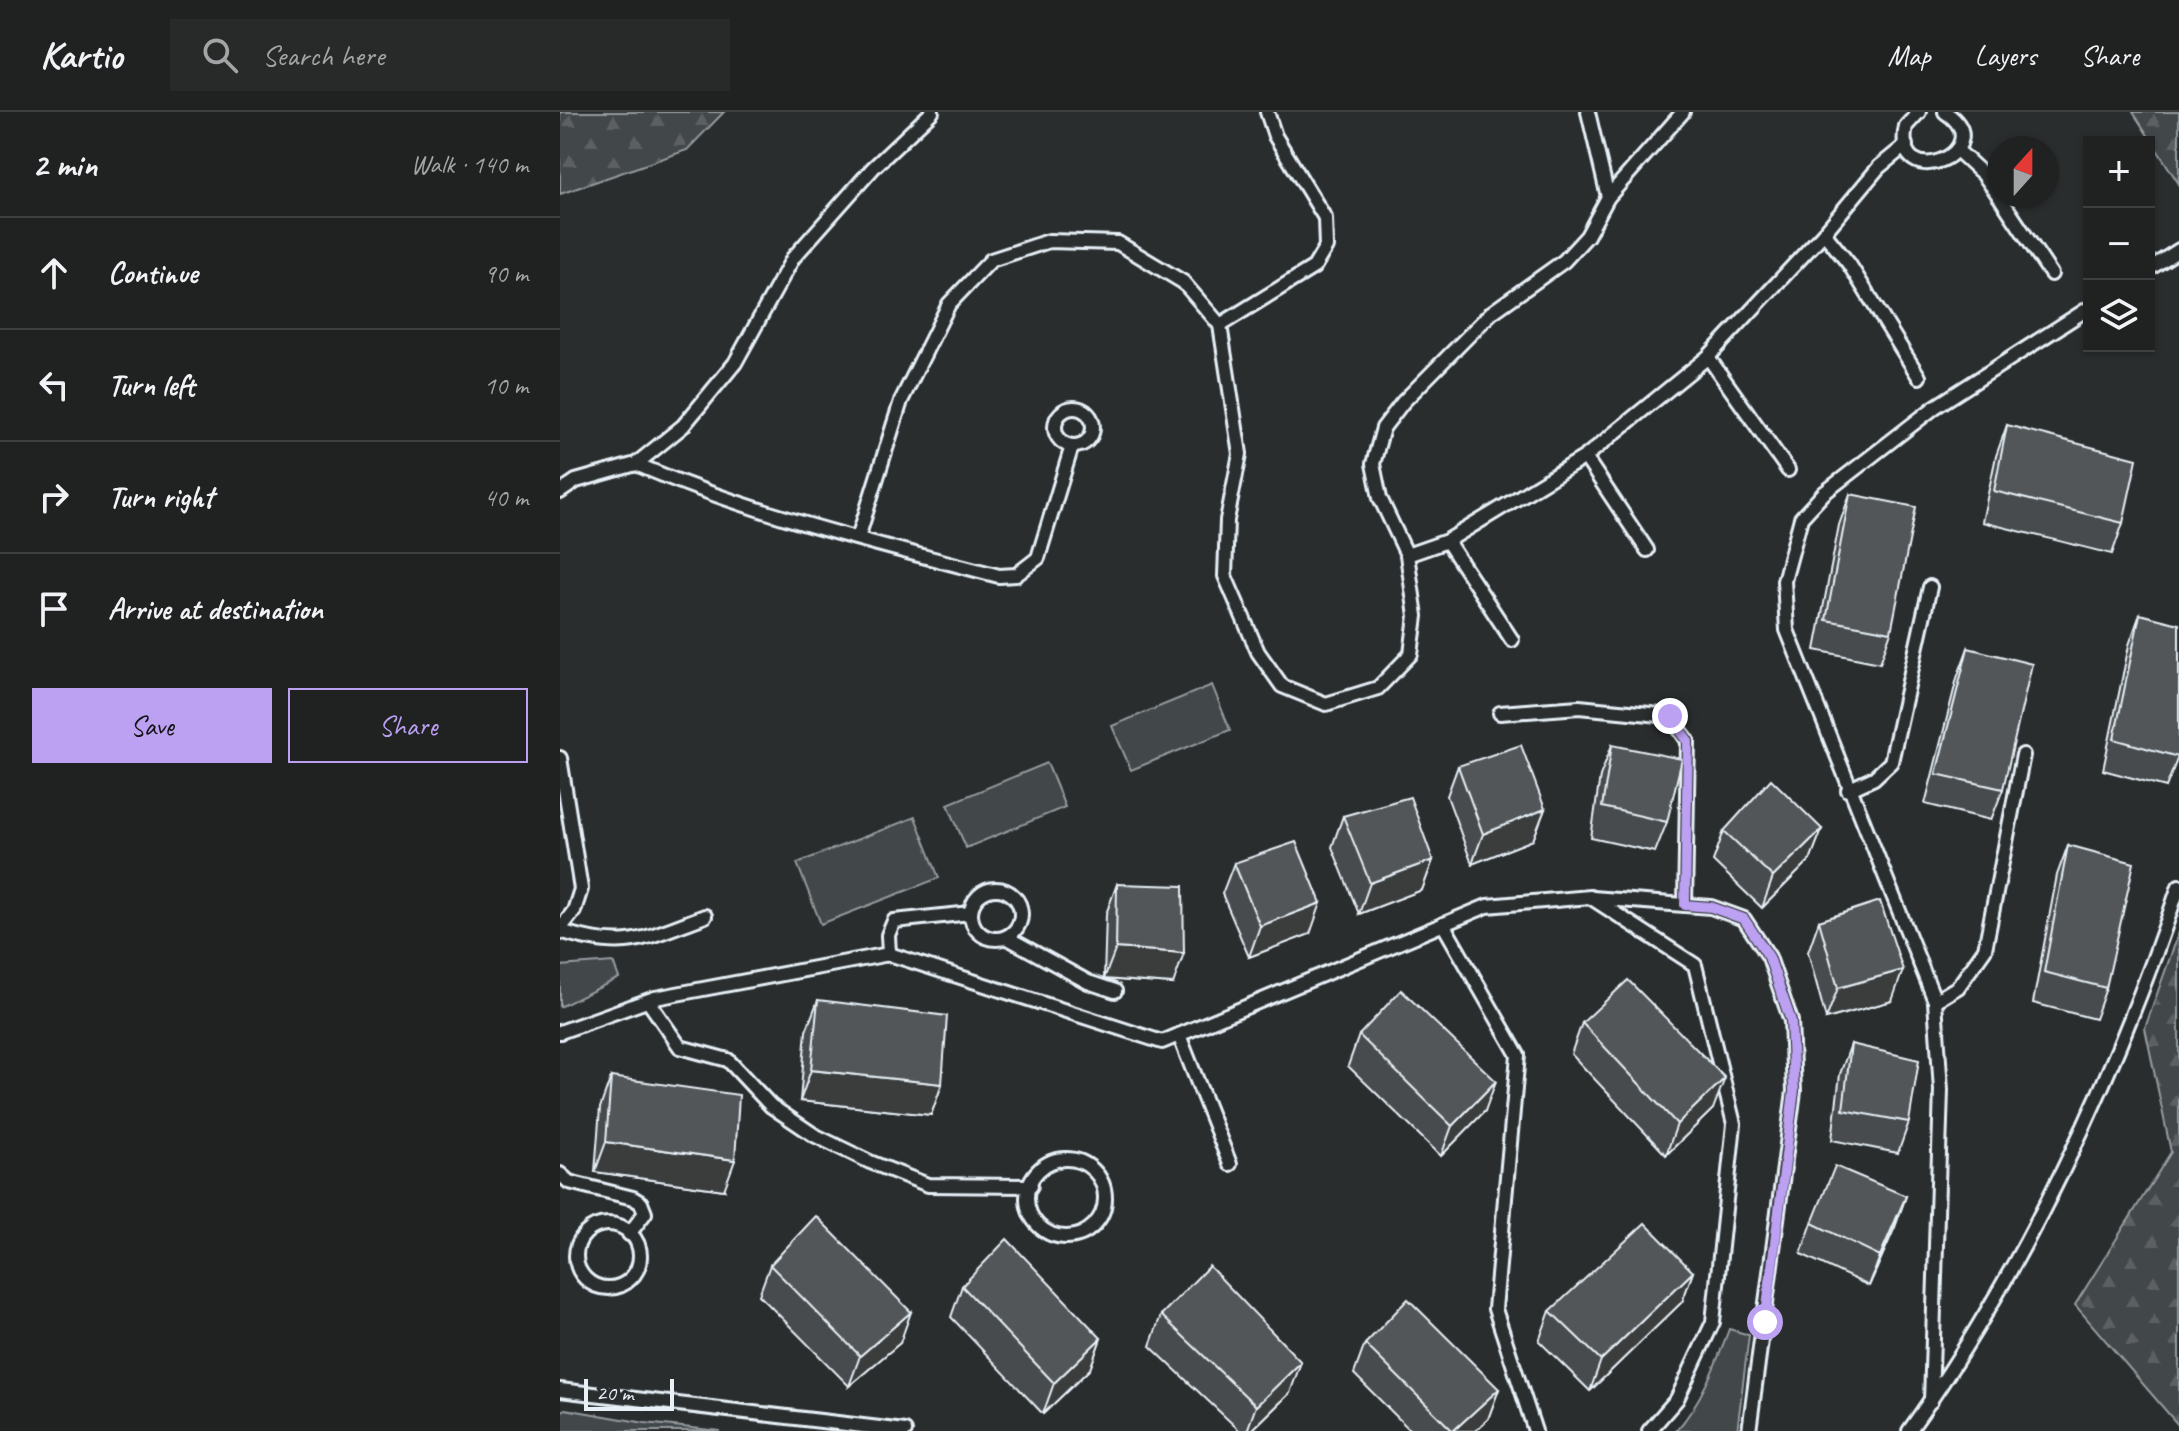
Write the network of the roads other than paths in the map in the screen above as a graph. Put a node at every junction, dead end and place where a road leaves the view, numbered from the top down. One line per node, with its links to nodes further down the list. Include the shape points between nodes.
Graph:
1 (932, 112): 22 (lane, via 873,168 793,258 735,363 683,426)
2 (1267, 112): 17 (lane, via 1275,136 1325,218 1326,247 1314,267)
3 (1588, 112): 10 (lane)
4 (1683, 112): 10 (lane)
5 (1919, 112): 7 (lane, via 1906,126)
6 (1945, 112): 8 (lane, via 1960,132)
7 (1906, 145): 8 (lane, via 1925,164 1943,162); 12 (lane, via 1879,167)
8 (1957, 150): 9 (lane)
9 (1987, 179)
10 (1608, 197): 28 (lane, via 1587,236 1564,261 1491,313 1383,428 1373,464 1380,498)
11 (2007, 208): 15 (lane)
12 (1824, 233): 18 (lane); 19 (lane)
13 (2179, 250): 14 (lane)
14 (2155, 265)
15 (2051, 274)
16 (2083, 312): 34 (lane, via 1935,407 1824,493 1801,518 1784,581 1787,630)
17 (1220, 325): 25 (lane, via 1183,282 1118,243 1049,241 991,260 949,304 901,401); 28 (lane, via 1240,454 1227,520 1225,576 1258,652 1282,686 1326,704 1378,688 1411,654 1416,616)
18 (1708, 357): 21 (lane); 23 (lane)
19 (1919, 377)
20 (1072, 446): 25 (lane, via 1038,558 1016,575 999,576)
21 (1585, 457): 26 (lane); 27 (lane)
22 (636, 464): 24 (lane, via 576,481); 25 (lane, via 683,484)
23 (1788, 470)
24 (560, 492)
25 (858, 538)
26 (1447, 541): 28 (lane); 30 (lane)
27 (1647, 550)
28 (1407, 555)
29 (1930, 587): 34 (lane, via 1891,762 1874,778)
30 (1512, 640)
31 (1500, 713): 37 (lane, via 1579,707 1670,716 1688,741)
32 (2023, 755): 46 (lane, via 1985,949 1958,987)
33 (560, 758): 41 (lane, via 581,889)
34 (1848, 790): 46 (lane)
35 (2179, 886): 54 (lane, via 2143,993 2064,1163 1978,1332)
36 (1590, 897): 37 (lane); 40 (lane, via 1487,906); 57 (lane, via 1695,965 1734,1124 1713,1322 1677,1399)
37 (1685, 905): 58 (lane, via 1711,907 1744,919 1769,957 1791,1021 1794,1091)
38 (971, 913): 42 (lane, via 982,935); 42 (lane, via 983,892 1008,892 1019,903 1021,919); 43 (lane, via 894,921)
39 (705, 916): 41 (lane, via 631,943 594,942)
40 (1443, 924): 48 (lane); 56 (lane, via 1518,1055 1495,1309)
41 (560, 930)
42 (1006, 937): 44 (lane)
43 (889, 954): 45 (lane); 48 (lane, via 1162,1042)
44 (1115, 991)
45 (648, 1001): 47 (lane); 51 (lane, via 680,1047 728,1060 771,1106 814,1135 928,1185)
46 (1935, 1001): 54 (lane, via 1941,1090)
47 (560, 1032)
48 (1179, 1035): 49 (lane)
49 (1230, 1164)
50 (560, 1174): 52 (lane, via 569,1182 641,1203 645,1213)
51 (1031, 1186): 51 (lane, via 1044,1165 1081,1162 1100,1180 1100,1217 1081,1233 1056,1236 1029,1211)
52 (629, 1234): 52 (lane, via 611,1224 590,1228 577,1245 582,1276 611,1289 630,1280 637,1272 640,1251)
53 (560, 1390): 55 (lane)
54 (1931, 1401): 59 (lane)
55 (905, 1431)
56 (1535, 1431)
57 (1649, 1431)
58 (1749, 1431)
59 (1909, 1431)

